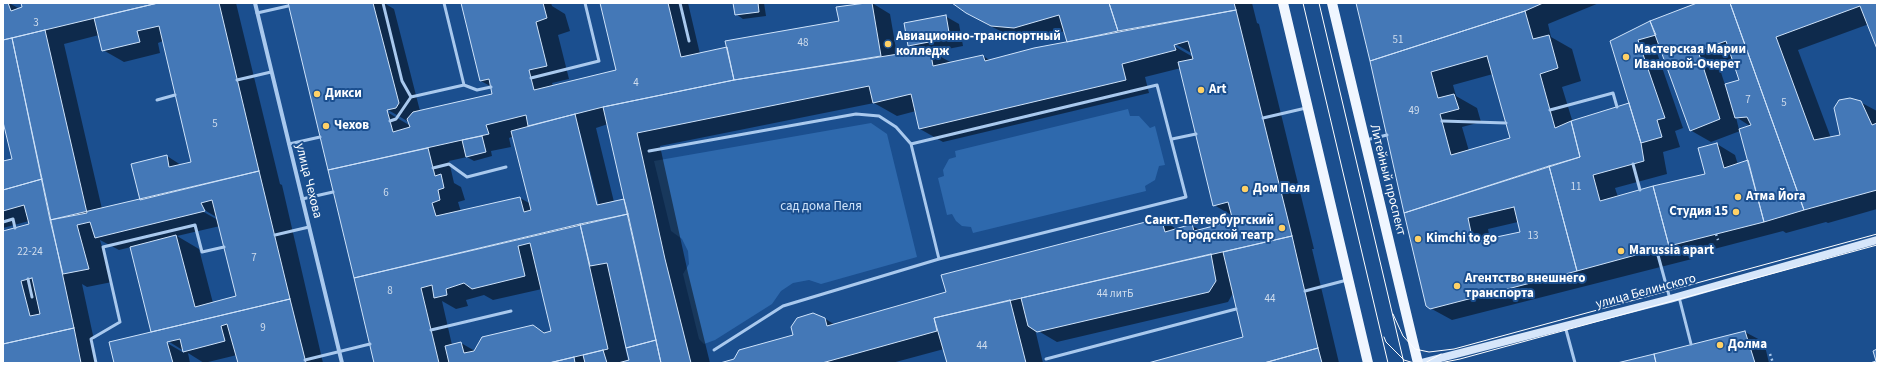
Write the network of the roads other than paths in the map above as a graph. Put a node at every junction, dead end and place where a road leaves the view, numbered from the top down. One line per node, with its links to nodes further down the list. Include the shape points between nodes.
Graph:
1 (255, 3): 9 (street, улица Чехова)
2 (383, 3): 17 (lane, via 402,81)
3 (444, 3): 14 (lane)
4 (585, 3): 12 (lane, via 598,61)
5 (680, 3): 10 (lane)
6 (1283, 3): 20 (main road)
7 (1332, 3): 30 (main road, Литейный проспект)
8 (288, 6): 9 (lane)
9 (257, 13): 11 (street, улица Чехова)
10 (689, 41)
11 (271, 72): 13 (lane); 31 (street, улица Чехова)
12 (531, 78)
13 (237, 80)
14 (464, 85): 15 (lane, via 477,90); 17 (lane)
15 (491, 87)
16 (175, 95): 18 (lane)
17 (411, 97): 23 (lane, via 396,119)
18 (156, 100)
19 (1617, 107): 21 (lane, via 1613,93)
20 (1308, 108): 22 (lane); 49 (main road)
21 (1550, 110)
22 (1263, 118)
23 (390, 121)
24 (1442, 121): 25 (lane)
25 (1506, 123)
26 (1196, 134): 29 (lane)
27 (1387, 135): 30 (lane)
28 (320, 137): 31 (lane)
29 (1172, 139): 32 (lane, via 1157,85); 47 (lane, via 1186,197)
30 (1364, 141): 67 (main road, Литейный проспект)
31 (289, 144): 39 (street, улица Чехова)
32 (911, 144): 33 (lane, via 896,127 879,116 856,114); 47 (lane)
33 (649, 151)
34 (1633, 164): 37 (lane)
35 (506, 167): 36 (lane, via 467,177 449,164)
36 (433, 168)
37 (1640, 190)
38 (333, 192): 39 (lane)
39 (302, 199): 41 (street, улица Чехова)
40 (3, 222): 42 (lane, via 13,219)
41 (309, 226): 43 (lane); 61 (street, улица Чехова)
42 (15, 228)
43 (275, 235)
44 (1877, 240): 51 (main road, улица Белинского)
45 (224, 247): 64 (lane, via 202,252 194,224 103,247 120,322 91,339)
46 (1656, 248): 53 (lane)
47 (939, 259): 60 (lane, via 783,306)
48 (28, 279): 52 (lane)
49 (1348, 280): 50 (lane); 66 (main road)
50 (1305, 291)
51 (1679, 296): 53 (main road, улица Белинского); 59 (lane)
52 (32, 297)
53 (1670, 299): 56 (main road, улица Белинского)
54 (1236, 309): 62 (lane)
55 (511, 311): 57 (lane)
56 (1566, 326): 67 (main road, улица Белинского); 68 (lane)
57 (431, 330)
58 (370, 344): 61 (lane)
59 (1691, 344)
60 (714, 350)
61 (339, 352): 63 (lane); 65 (street, улица Чехова)
62 (1046, 359)
63 (305, 360)
64 (96, 363)
65 (342, 363)
66 (1368, 363)
67 (1420, 363)
68 (1575, 363)

